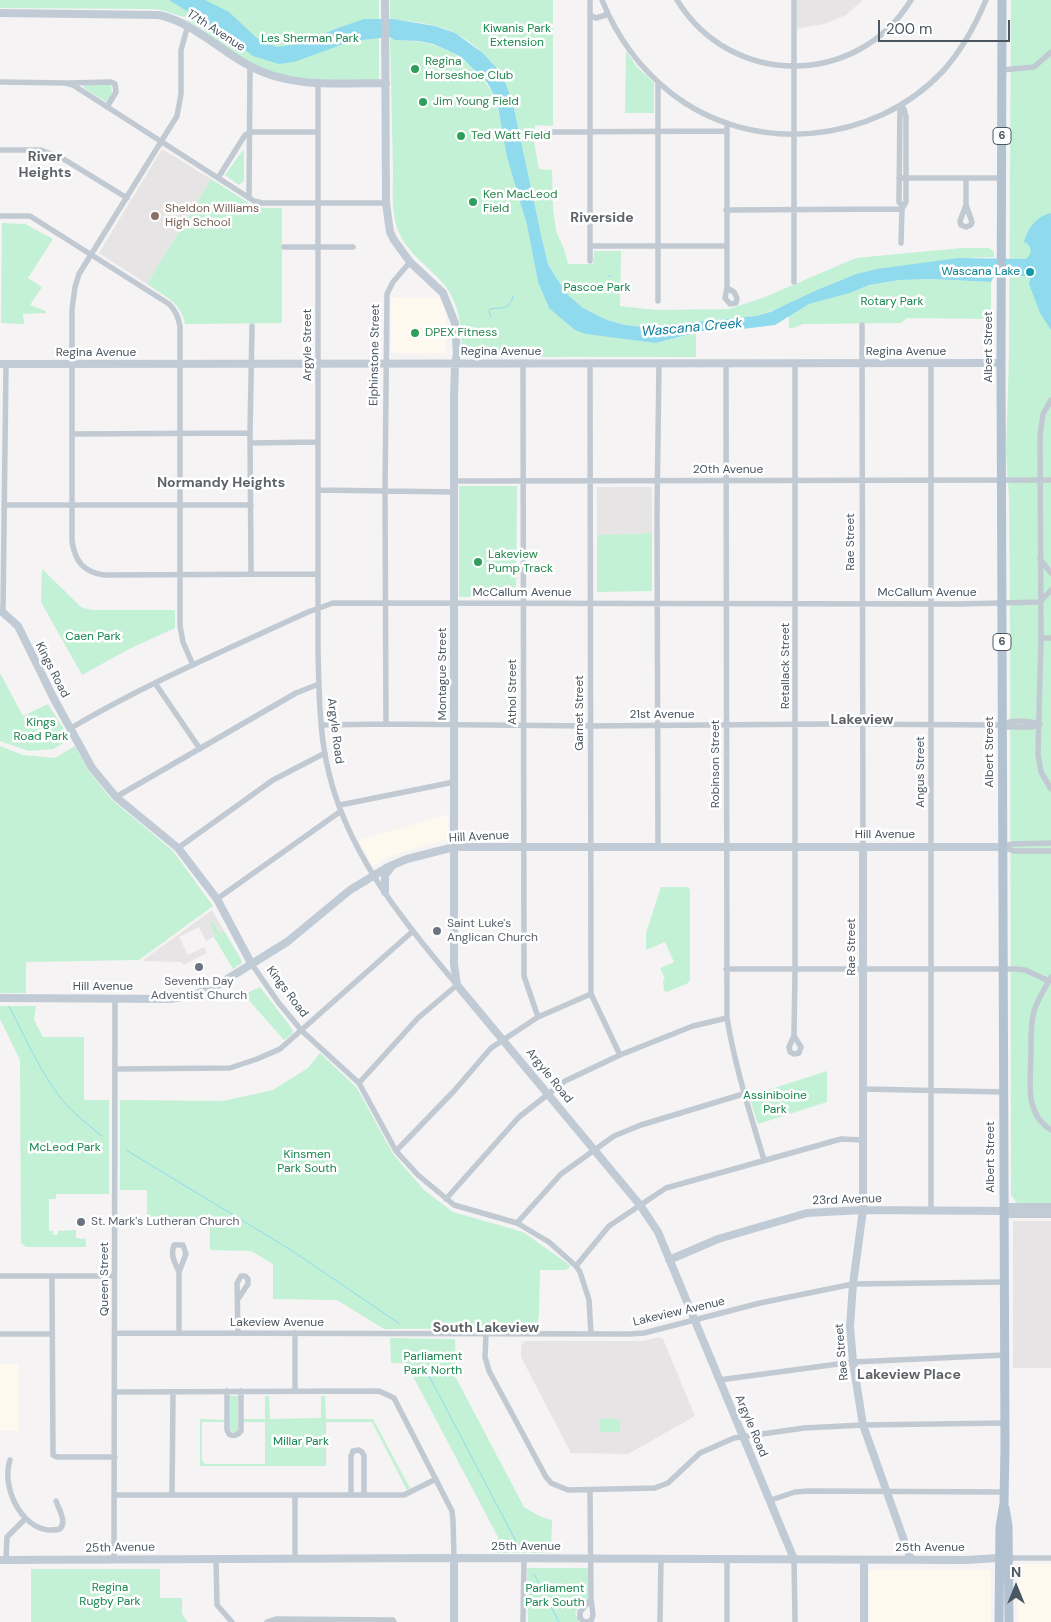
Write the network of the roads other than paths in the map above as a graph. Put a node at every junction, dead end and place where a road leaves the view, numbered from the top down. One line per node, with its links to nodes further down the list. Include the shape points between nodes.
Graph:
1 (386, 0): 21 (street)
2 (590, 0): 11 (street)
3 (602, 0): 9 (street)
4 (677, 0): 14 (street, via 705,34 733,53 760,62)
5 (794, 0): 14 (street)
6 (911, 0): 14 (street, via 890,26 865,46 830,62)
7 (986, 0): 22 (street, via 972,30 944,70)
8 (1002, 0): 16 (main road, Albert Street / 6)
9 (607, 12): 11 (street, via 600,18); 18 (street, via 624,44)
10 (0, 13): 12 (street, 17th Avenue, via 148,13)
11 (590, 15): 29 (street)
12 (188, 25): 15 (street, 17th Avenue); 32 (street, via 181,50 180,108)
13 (1051, 52): 16 (street, via 1034,67)
14 (794, 66): 31 (street)
15 (250, 67): 20 (street, 17th Avenue, via 285,79); 26 (street)
16 (1002, 70): 38 (main road, Albert Street / 6)
17 (0, 82): 19 (street)
18 (658, 82): 24 (street, via 689,105); 30 (street)
19 (66, 83): 23 (street); 23 (street, via 115,84 116,92)
20 (318, 83): 21 (street, 17th Avenue); 27 (street, Argyle Street)
21 (386, 83): 42 (street)
22 (900, 106): 31 (street, via 844,128); 35 (street); 36 (street, via 906,117)
23 (107, 107): 32 (street)
24 (727, 123): 25 (street); 31 (street, via 759,132)
25 (727, 131): 30 (street); 45 (street)
26 (250, 132): 27 (street); 34 (street, via 245,134); 40 (street)
27 (318, 132): 41 (street, Argyle Street)
28 (546, 132): 29 (street)
29 (590, 132): 30 (street); 49 (street)
30 (658, 132): 50 (street)
31 (794, 134): 46 (street)
32 (161, 142): 34 (street); 39 (street)
33 (0, 150): 39 (street, via 40,150 62,158)
34 (218, 178): 40 (street)
35 (899, 178): 36 (street); 44 (street)
36 (906, 178): 37 (street); 44 (street, via 906,202)
37 (966, 178): 38 (street); 43 (street)
38 (1002, 181): 63 (main road, Albert Street / 6)
39 (127, 198): 55 (street)
40 (249, 198): 41 (street, via 262,203)
41 (317, 203): 42 (street); 53 (street, Argyle Street)
42 (386, 203): 57 (street, via 390,232)
43 (966, 206)
44 (902, 208): 46 (street); 48 (street)
45 (726, 210): 46 (street); 51 (street)
46 (794, 210): 58 (street)
47 (0, 216): 55 (street, via 30,216)
48 (902, 243)
49 (590, 246): 50 (street); 56 (street)
50 (657, 246): 51 (street); 60 (street)
51 (726, 246): 59 (street)
52 (284, 247): 53 (street)
53 (318, 247): 54 (street); 71 (street, Argyle Street)
54 (353, 247)
55 (90, 256): 69 (street, via 75,287); 77 (street, via 174,309 180,326)
56 (590, 261)
57 (410, 262): 72 (street, Elphinstone Street, via 387,294); 73 (street, Montague Street, via 443,293 448,302 455,322)
58 (794, 282)
59 (727, 288)
60 (658, 301)
61 (862, 325): 66 (street, Rae Street)
62 (252, 326): 70 (street)
63 (1001, 359): 67 (street, Regina Avenue); 91 (main road, Albert Street / 6)
64 (726, 363): 65 (street, Regina Avenue); 76 (street, Regina Avenue); 87 (street, Robinson Street)
65 (794, 363): 66 (street, Regina Avenue); 88 (street, Retallack Street)
66 (863, 363): 67 (street, Regina Avenue); 89 (street, Rae Street)
67 (931, 363): 90 (street, Angus Street)
68 (3, 364): 69 (street, Regina Avenue); 98 (street)
69 (71, 364): 77 (street, Regina Avenue); 80 (street)
70 (252, 364): 71 (street, Regina Avenue); 77 (street, Regina Avenue); 79 (street)
71 (318, 364): 72 (street, Regina Avenue); 82 (street, Argyle Street)
72 (386, 364): 73 (street, Regina Avenue); 96 (street, Elphinstone Street)
73 (454, 364): 74 (street, Regina Avenue); 94 (street, Montague Street)
74 (523, 364): 75 (street, Regina Avenue); 84 (street, Athol Street)
75 (590, 364): 76 (street, Regina Avenue); 85 (street, Garnet Street)
76 (659, 364): 86 (street)
77 (180, 365): 81 (street)
78 (1051, 400): 92 (street, via 1041,424)
79 (250, 433): 81 (street); 83 (street)
80 (72, 434): 81 (street); 99 (street)
81 (180, 434): 100 (street)
82 (318, 442): 83 (street); 95 (street, Argyle Street)
83 (250, 443): 101 (street)
84 (522, 480): 85 (street, 20th Avenue); 94 (street, 20th Avenue); 112 (street, Athol Street)
85 (590, 480): 86 (street, 20th Avenue); 113 (street, Garnet Street)
86 (657, 480): 87 (street, 20th Avenue); 114 (street)
87 (726, 480): 88 (street, 20th Avenue); 115 (street, Robinson Street)
88 (796, 480): 89 (street, 20th Avenue); 116 (street, Retallack Street)
89 (862, 480): 90 (street, 20th Avenue); 117 (street, Rae Street)
90 (930, 480): 91 (street, 20th Avenue); 118 (street, Angus Street)
91 (1002, 480): 92 (street, 20th Avenue); 108 (main road, Albert Street / 6)
92 (1040, 480): 93 (street, 20th Avenue); 102 (street)
93 (1051, 480)
94 (454, 481): 97 (street, Montague Street)
95 (318, 490): 96 (street); 106 (street, Argyle Street)
96 (385, 491): 97 (street); 110 (street, Elphinstone Street)
97 (454, 492): 111 (street, Montague Street)
98 (4, 505): 99 (street); 120 (street)
99 (72, 505): 100 (street); 105 (street, via 72,541 81,565 92,573)
100 (180, 505): 101 (street); 105 (street)
101 (251, 506): 103 (street)
102 (1040, 559): 104 (street); 109 (street)
103 (251, 573): 105 (street); 106 (street)
104 (1051, 573)
105 (180, 574): 123 (street, via 180,627)
106 (318, 574): 119 (street, Argyle Street)
107 (1051, 590): 109 (street)
108 (1002, 602): 109 (street, McCallum Avenue); 118 (street, McCallum Avenue); 136 (main road, Albert Street / 6)
109 (1040, 602): 121 (street)
110 (385, 603): 111 (street, McCallum Avenue); 119 (street, McCallum Avenue, via 333,603); 126 (street, Elphinstone Street)
111 (454, 603): 112 (street, McCallum Avenue); 131 (street, Montague Street)
112 (523, 603): 113 (street, McCallum Avenue); 132 (street, Athol Street)
113 (590, 603): 114 (street, McCallum Avenue); 137 (street, Garnet Street)
114 (657, 603): 115 (street, McCallum Avenue); 133 (street)
115 (726, 603): 116 (street, McCallum Avenue); 134 (street, Robinson Street)
116 (796, 603): 117 (street, McCallum Avenue); 127 (street, Retallack Street)
117 (862, 603): 118 (street, McCallum Avenue); 128 (street, Rae Street)
118 (932, 604): 135 (street, Angus Street)
119 (318, 608): 123 (street, McCallum Avenue); 125 (street, Argyle Road)
120 (1, 611): 138 (street, Kings Road, via 18,626)
121 (1041, 638): 122 (street); 129 (street)
122 (1051, 638)
123 (194, 666): 124 (street, McCallum Avenue)
124 (155, 683): 138 (street, McCallum Avenue); 139 (street)
125 (319, 684): 130 (street, Argyle Road); 139 (street, via 296,693)
126 (386, 724): 130 (street, 21st Avenue); 131 (street, 21st Avenue)
127 (796, 724): 128 (street, 21st Avenue); 134 (street, 21st Avenue); 146 (street, Retallack Street)
128 (863, 724): 135 (street, 21st Avenue); 147 (street, Rae Street)
129 (1040, 724): 136 (street, 21st Avenue, via 1006,722); 142 (street, via 1039,765)
130 (321, 725): 140 (street, Argyle Road)
131 (454, 725): 132 (street, 21st Avenue); 141 (street, Montague Street)
132 (523, 725): 137 (street, 21st Avenue); 151 (street, Athol Street)
133 (659, 725): 134 (street, 21st Avenue); 137 (street, 21st Avenue); 153 (street)
134 (726, 725): 154 (street, Robinson Street)
135 (931, 725): 136 (street, 21st Avenue); 148 (street, Angus Street)
136 (1003, 725): 149 (main road, Albert Street / 6)
137 (590, 726): 152 (street, Garnet Street)
138 (71, 728): 143 (street, Kings Road, via 92,768)
139 (200, 749): 143 (street)
140 (325, 753): 144 (street, Argyle Road); 155 (street, via 273,780)
141 (454, 782): 144 (street); 150 (street, Montague Street)
142 (1051, 790)
143 (116, 797): 155 (street, Kings Road)
144 (340, 808): 158 (street, Argyle Road); 160 (street)
145 (1051, 843): 149 (street)
146 (795, 846): 147 (street, Hill Avenue); 154 (street, Hill Avenue); 167 (street, Retallack Street)
147 (863, 846): 148 (street, Hill Avenue); 168 (street, Rae Street)
148 (931, 846): 149 (street, Hill Avenue); 169 (street, Angus Street)
149 (1002, 846): 156 (street, via 1014,851); 166 (main road, Albert Street / 6)
150 (454, 847): 151 (street, Hill Avenue); 157 (street, Hill Avenue); 164 (street, Montague Street)
151 (523, 847): 152 (street, Hill Avenue); 175 (street, Athol Street, via 524,976)
152 (591, 847): 153 (street, Hill Avenue); 172 (street, Garnet Street)
153 (658, 847): 154 (street, Hill Avenue)
154 (726, 847): 165 (street, Robinson Street)
155 (178, 848): 160 (street, Kings Road)
156 (1051, 851)
157 (392, 865): 158 (street, Hill Avenue); 159 (street, via 385,875)
158 (373, 876): 159 (street, Argyle Road); 162 (street, Hill Avenue, via 350,890 287,942)
159 (385, 892): 161 (street, Argyle Road)
160 (217, 899): 162 (street, Kings Road)
161 (413, 931): 163 (street, Argyle Road); 177 (street)
162 (251, 963): 174 (street, Hill Avenue, via 216,986 191,996); 177 (street, Kings Road)
163 (439, 964): 164 (street); 171 (street, Argyle Road)
164 (454, 964): 171 (street, Montague Street)
165 (726, 969): 167 (street); 176 (street, Robinson Street)
166 (1004, 969): 169 (street); 170 (street, via 1025,970); 185 (main road, Albert Street / 6)
167 (795, 970): 168 (street); 178 (street)
168 (863, 970): 169 (street); 183 (street, Rae Street)
169 (931, 970): 184 (street, Angus Street)
170 (1050, 979): 188 (street, via 1035,1008 1031,1029 1030,1093 1035,1114)
171 (457, 985): 179 (street, Argyle Road); 182 (street, via 418,1018)
172 (591, 994): 175 (street); 180 (street, Garnet Street)
173 (0, 998): 174 (street, Hill Avenue)
174 (114, 998): 181 (street, Queen Street)
175 (538, 1017): 179 (street)
176 (726, 1018): 180 (street, via 692,1026); 187 (street, Robinson Street)
177 (302, 1031): 181 (street, via 280,1049 230,1068); 182 (street, Kings Road)
178 (794, 1036)
179 (504, 1040): 186 (street, Argyle Road); 191 (street, via 491,1048)
180 (620, 1055): 186 (street, via 565,1081)
181 (115, 1069): 206 (street, Queen Street)
182 (359, 1083): 191 (street, Kings Road)
183 (863, 1090): 184 (street); 189 (street, Rae Street)
184 (932, 1091): 185 (street); 197 (street, Angus Street)
185 (1004, 1092): 198 (main road, Albert Street / 6)
186 (549, 1094): 190 (street, Argyle Road); 193 (street, via 519,1117)
187 (743, 1094): 190 (street, via 641,1125 614,1136); 192 (street, Robinson Street)
188 (1051, 1130)
189 (863, 1140): 192 (street, via 841,1139); 196 (street, Rae Street)
190 (594, 1150): 194 (street, Argyle Road); 200 (street, via 560,1174)
191 (396, 1151): 193 (street, Kings Road)
192 (764, 1160): 194 (street, via 666,1188)
193 (446, 1199): 200 (street, Kings Road, via 454,1206)
194 (640, 1205): 201 (street, Argyle Road, via 658,1232); 202 (street, via 609,1226)
195 (1051, 1207): 198 (street, 23rd Avenue)
196 (863, 1210): 197 (street, 23rd Avenue); 201 (street, 23rd Avenue, via 807,1213 718,1239); 208 (street, Rae Street)
197 (932, 1211): 198 (street, 23rd Avenue)
198 (1004, 1211): 199 (street, 23rd Avenue); 207 (main road, Albert Street / 6)
199 (1051, 1214)
200 (517, 1223): 202 (street, Kings Road, via 548,1242)
201 (669, 1260): 210 (street, Argyle Road)
202 (576, 1266): 218 (street, Kings Road, via 589,1300)
203 (179, 1272): 212 (street)
204 (0, 1276): 205 (street)
205 (52, 1276): 206 (street); 216 (street)
206 (114, 1276): 211 (street, Queen Street)
207 (1004, 1282): 208 (street, Lakeview Avenue); 219 (main road, Albert Street / 6)
208 (853, 1284): 210 (street, Lakeview Avenue, via 760,1302); 220 (street, Rae Street, via 850,1326)
209 (238, 1299): 213 (street)
210 (694, 1320): 218 (street, Lakeview Avenue, via 644,1332); 221 (street, Argyle Road)
211 (115, 1333): 212 (street, Lakeview Avenue); 225 (street, Queen Street)
212 (179, 1333): 213 (street, Lakeview Avenue)
213 (238, 1333): 214 (street, Lakeview Avenue)
214 (295, 1333): 217 (street, Lakeview Avenue); 224 (street)
215 (0, 1334): 216 (street)
216 (52, 1334): 230 (street, via 53,1455)
217 (486, 1334): 218 (street, Lakeview Avenue); 233 (street, via 488,1371 546,1477 551,1483 568,1490)
218 (590, 1334)
219 (1005, 1355): 220 (street); 227 (main road, Albert Street / 6)
220 (853, 1362): 221 (street); 228 (street, Rae Street)
221 (719, 1380): 229 (street, Argyle Road)
222 (227, 1391): 223 (street); 223 (street, via 227,1430 231,1436 241,1431); 226 (street)
223 (241, 1391): 224 (street)
224 (295, 1391): 232 (street, via 379,1391 394,1398)
225 (115, 1392): 226 (street); 230 (street, Queen Street)
226 (173, 1392): 239 (street)
227 (1005, 1423): 228 (street); 235 (main road, Albert Street / 6)
228 (863, 1425): 229 (street); 234 (street, Rae Street)
229 (744, 1436): 233 (street, via 700,1452 668,1483 655,1488); 241 (street, Argyle Road)
230 (115, 1457): 236 (street, Queen Street)
231 (10, 1460): 243 (street, via 5,1468 6,1492)
232 (436, 1479): 238 (street, via 404,1494); 245 (street, via 452,1511)
233 (590, 1490): 247 (street)
234 (886, 1491): 235 (street); 241 (street, via 795,1492); 257 (street, Rae Street)
235 (1004, 1492): 248 (main road, Albert Street / 6, via 1000,1527)
236 (115, 1494): 239 (street); 255 (street, Queen Street)
237 (351, 1494): 238 (street); 238 (street, via 351,1456 353,1451 359,1450 364,1456); 240 (street)
238 (364, 1494)
239 (172, 1495): 240 (street)
240 (295, 1495): 244 (street)
241 (771, 1500): 253 (street, Argyle Road)
242 (56, 1501): 243 (street, via 64,1520 60,1529 38,1528)
243 (24, 1520): 254 (street, via 7,1537)
244 (294, 1558): 245 (street, 25th Avenue); 250 (street, 25th Avenue)
245 (454, 1558): 246 (street, 25th Avenue); 262 (street)
246 (524, 1558): 247 (street, 25th Avenue); 263 (street)
247 (591, 1558): 251 (street, 25th Avenue); 258 (street)
248 (1003, 1558): 249 (street, 25th Avenue); 257 (street, 25th Avenue); 269 (main road, Albert Street / 6); 270 (main road, Albert Street / 6)
249 (1051, 1558)
250 (216, 1559): 255 (street, 25th Avenue); 259 (street, via 217,1605)
251 (661, 1559): 252 (street, 25th Avenue); 265 (street)
252 (727, 1559): 253 (street, 25th Avenue); 266 (street)
253 (794, 1559): 256 (street, 25th Avenue); 267 (street)
254 (3, 1560): 255 (street, 25th Avenue)
255 (114, 1560)
256 (864, 1560): 257 (street, 25th Avenue); 268 (street)
257 (911, 1560)
258 (591, 1599): 264 (street, via 593,1615 591,1621); 264 (street, via 580,1612 580,1618)
259 (232, 1622)
260 (267, 1622): 261 (street, via 276,1619)
261 (394, 1622)
262 (454, 1622)
263 (523, 1622)
264 (585, 1622)
265 (660, 1622)
266 (727, 1622)
267 (795, 1622)
268 (864, 1622)
269 (999, 1622)
270 (1009, 1622)

